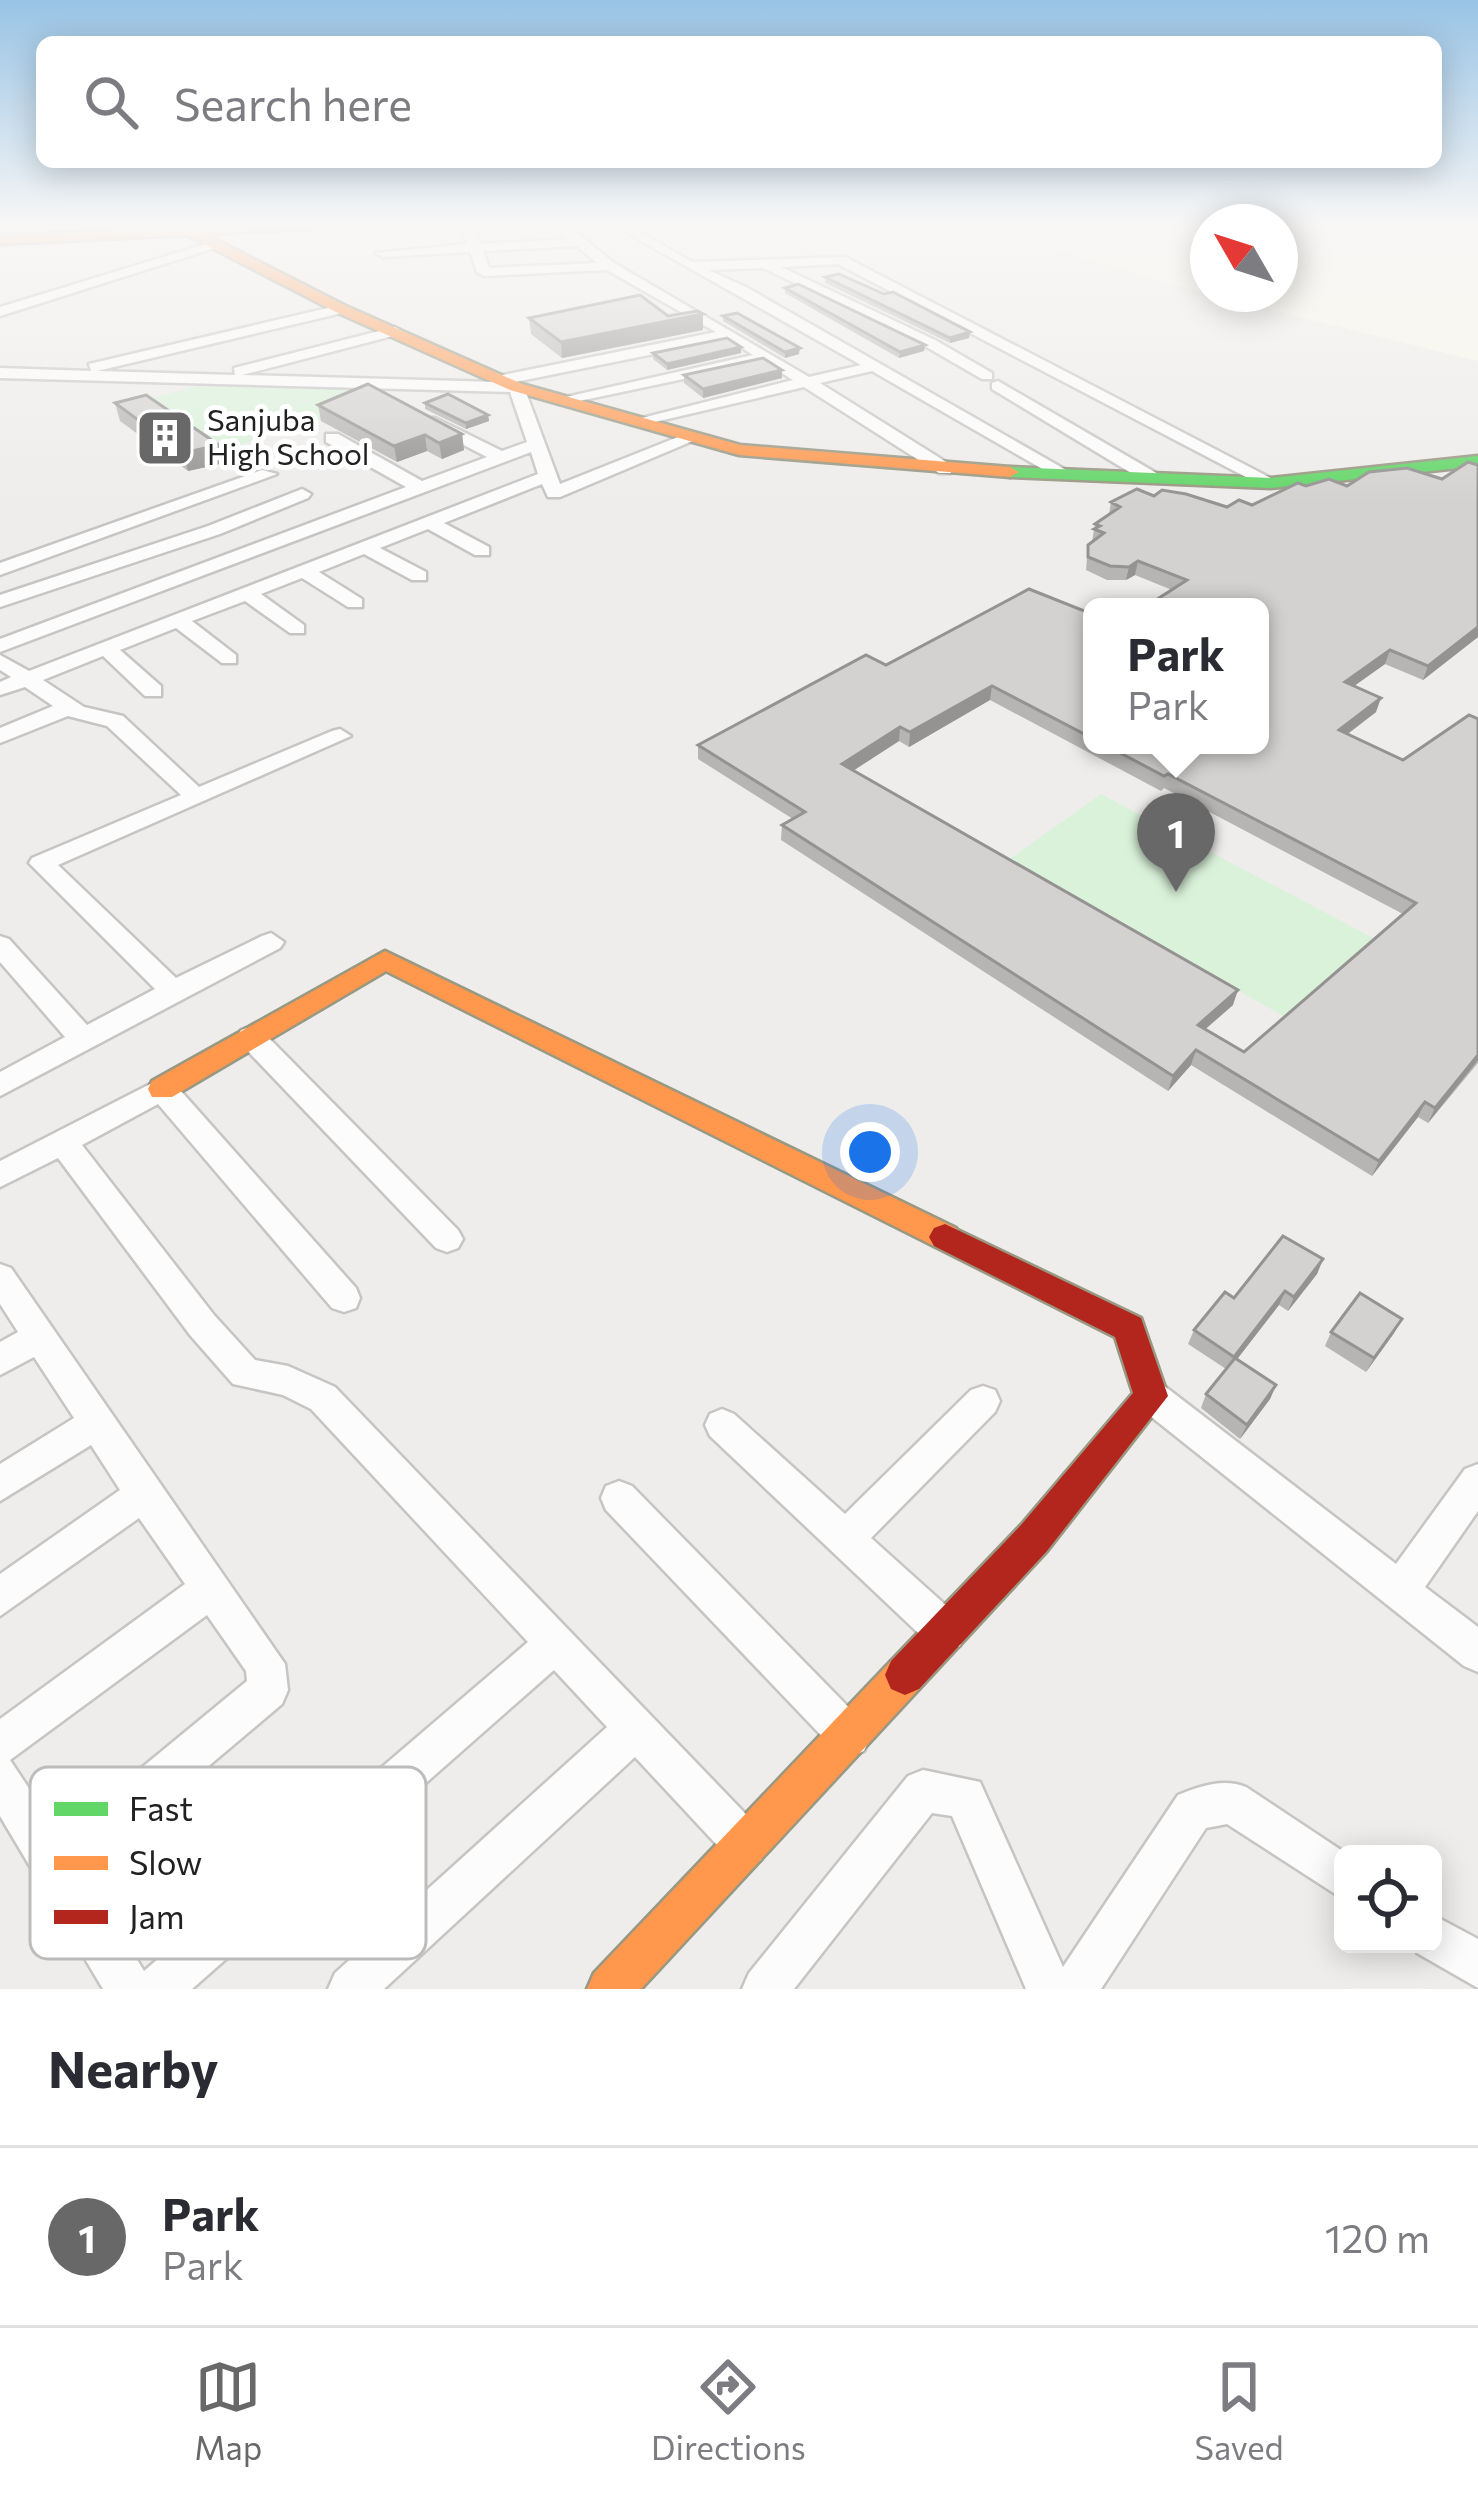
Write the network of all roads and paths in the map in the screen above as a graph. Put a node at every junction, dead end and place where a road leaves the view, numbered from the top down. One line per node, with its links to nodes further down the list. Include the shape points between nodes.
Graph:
1 (303, 318): 12 (street)
2 (363, 318): 7 (main road)
3 (702, 318): 8 (street)
4 (789, 318): 10 (street)
5 (877, 318): 30 (street)
6 (952, 318): 31 (street)
7 (395, 331): 13 (street); 15 (main road)
8 (730, 334): 9 (street); 15 (street)
9 (767, 357): 14 (street); 17 (street)
10 (875, 366): 14 (street); 28 (street)
11 (0, 373): 12 (street)
12 (55, 376): 13 (street); 16 (street)
13 (206, 380): 15 (street)
14 (809, 382): 19 (street); 26 (street)
15 (510, 384): 17 (main road); 22 (street)
16 (0, 390)
17 (565, 399): 19 (main road)
18 (412, 413): 23 (street)
19 (642, 421): 20 (main road)
20 (694, 437): 26 (main road, via 739,450); 29 (street, via 554,494)
21 (332, 438): 32 (street)
22 (536, 444): 23 (street); 29 (street)
23 (501, 457): 32 (street)
24 (1478, 461): 31 (main road)
25 (249, 463): 27 (street)
26 (945, 469): 28 (main road)
27 (268, 474): 33 (street); 38 (street)
28 (1064, 474): 30 (main road)
29 (548, 476): 35 (street)
30 (1153, 478): 31 (main road)
31 (1271, 483)
32 (418, 487): 34 (street)
33 (302, 494): 34 (street); 42 (street)
34 (338, 515): 46 (street)
35 (428, 523): 36 (street); 37 (street)
36 (365, 547): 39 (street); 40 (street)
37 (482, 551)
38 (0, 568)
39 (304, 571): 41 (street); 43 (street)
40 (419, 576)
41 (247, 593): 44 (street); 45 (street)
42 (0, 602)
43 (355, 603)
44 (178, 620): 47 (street); 48 (street)
45 (297, 629)
46 (0, 646)
47 (106, 648): 50 (street); 52 (street)
48 (229, 659)
49 (0, 661): 50 (street)
50 (25, 680): 51 (street); 53 (street)
51 (0, 689)
52 (153, 691)
53 (70, 707): 54 (street); 56 (street, via 115,721)
54 (0, 736)
55 (340, 736): 56 (street)
56 (196, 797): 59 (street, via 40,863)
57 (271, 942): 59 (street)
58 (0, 945): 61 (street)
59 (173, 991): 61 (street)
60 (251, 1036): 63 (main road); 66 (street); 71 (main road, via 385,960 1130,1328)
61 (84, 1040): 62 (street)
62 (0, 1085)
63 (162, 1089): 64 (street); 68 (street)
64 (63, 1142): 65 (street); 84 (street, via 245,1373 323,1398)
65 (0, 1175)
66 (448, 1239)
67 (0, 1276): 69 (street)
68 (344, 1298)
69 (39, 1336): 70 (street); 73 (street)
70 (0, 1360)
71 (1151, 1396): 81 (street); 83 (main road)
72 (983, 1401): 79 (street)
73 (96, 1423): 76 (street); 77 (street)
74 (722, 1425): 79 (street)
75 (1478, 1480): 81 (street)
76 (0, 1484)
77 (143, 1494): 80 (street); 82 (street)
78 (619, 1498): 87 (street)
79 (845, 1539): 83 (street)
80 (211, 1588): 88 (street); 89 (street, via 265,1664 268,1690)
81 (1399, 1591): 85 (street)
82 (0, 1598)
83 (946, 1632): 87 (main road)
84 (556, 1643): 86 (street); 90 (street)
85 (1478, 1652)
86 (637, 1728): 93 (street); 95 (street)
87 (850, 1737): 93 (main road)
88 (0, 1744)
89 (175, 1767)
90 (413, 1767)
91 (0, 1777): 92 (street)
92 (30, 1828)
93 (746, 1844): 104 (main road)
94 (1334, 1871): 107 (street, via 1231,1802 1193,1810)
95 (426, 1921)
96 (1442, 1943): 100 (street)
97 (110, 1959): 101 (street)
98 (193, 1959): 102 (street)
99 (384, 1959): 103 (street)
100 (1478, 1965)
101 (129, 1989)
102 (158, 1989)
103 (351, 1989)
104 (610, 1989)
105 (765, 1989): 106 (street, via 923,1791 965,1798)
106 (1049, 1989)
107 (1075, 1989)

